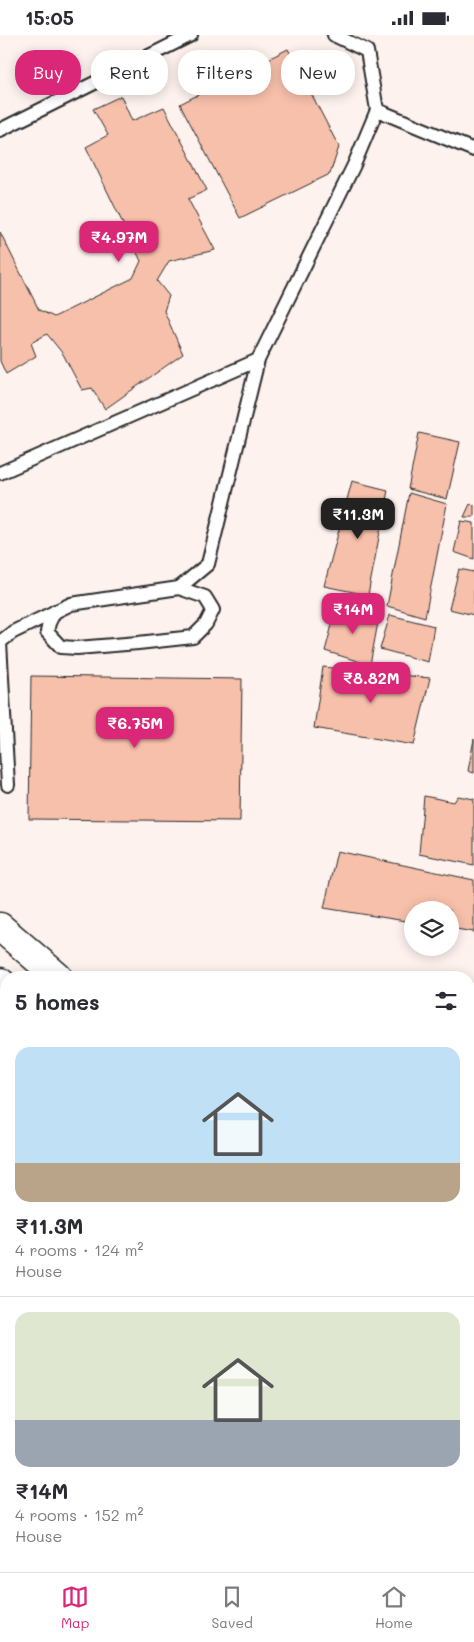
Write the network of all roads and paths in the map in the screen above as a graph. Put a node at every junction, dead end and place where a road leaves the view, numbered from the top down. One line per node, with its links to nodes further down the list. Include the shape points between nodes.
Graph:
1 (192, 35): 4 (lane)
2 (334, 35): 3 (lane, via 367,51)
3 (377, 110): 5 (lane); 6 (lane, via 354,165)
4 (0, 130)
5 (474, 150)
6 (258, 360): 7 (lane); 8 (lane, via 208,564)
7 (0, 473)
8 (179, 588): 9 (lane, via 71,604); 9 (lane, via 205,597 213,610 206,624 193,637 121,645 61,647 48,632)
9 (55, 611): 10 (lane)
10 (0, 642): 11 (lane)
11 (8, 785)
12 (0, 926): 13 (main road); 14 (main road)
13 (0, 955)
14 (51, 971)

